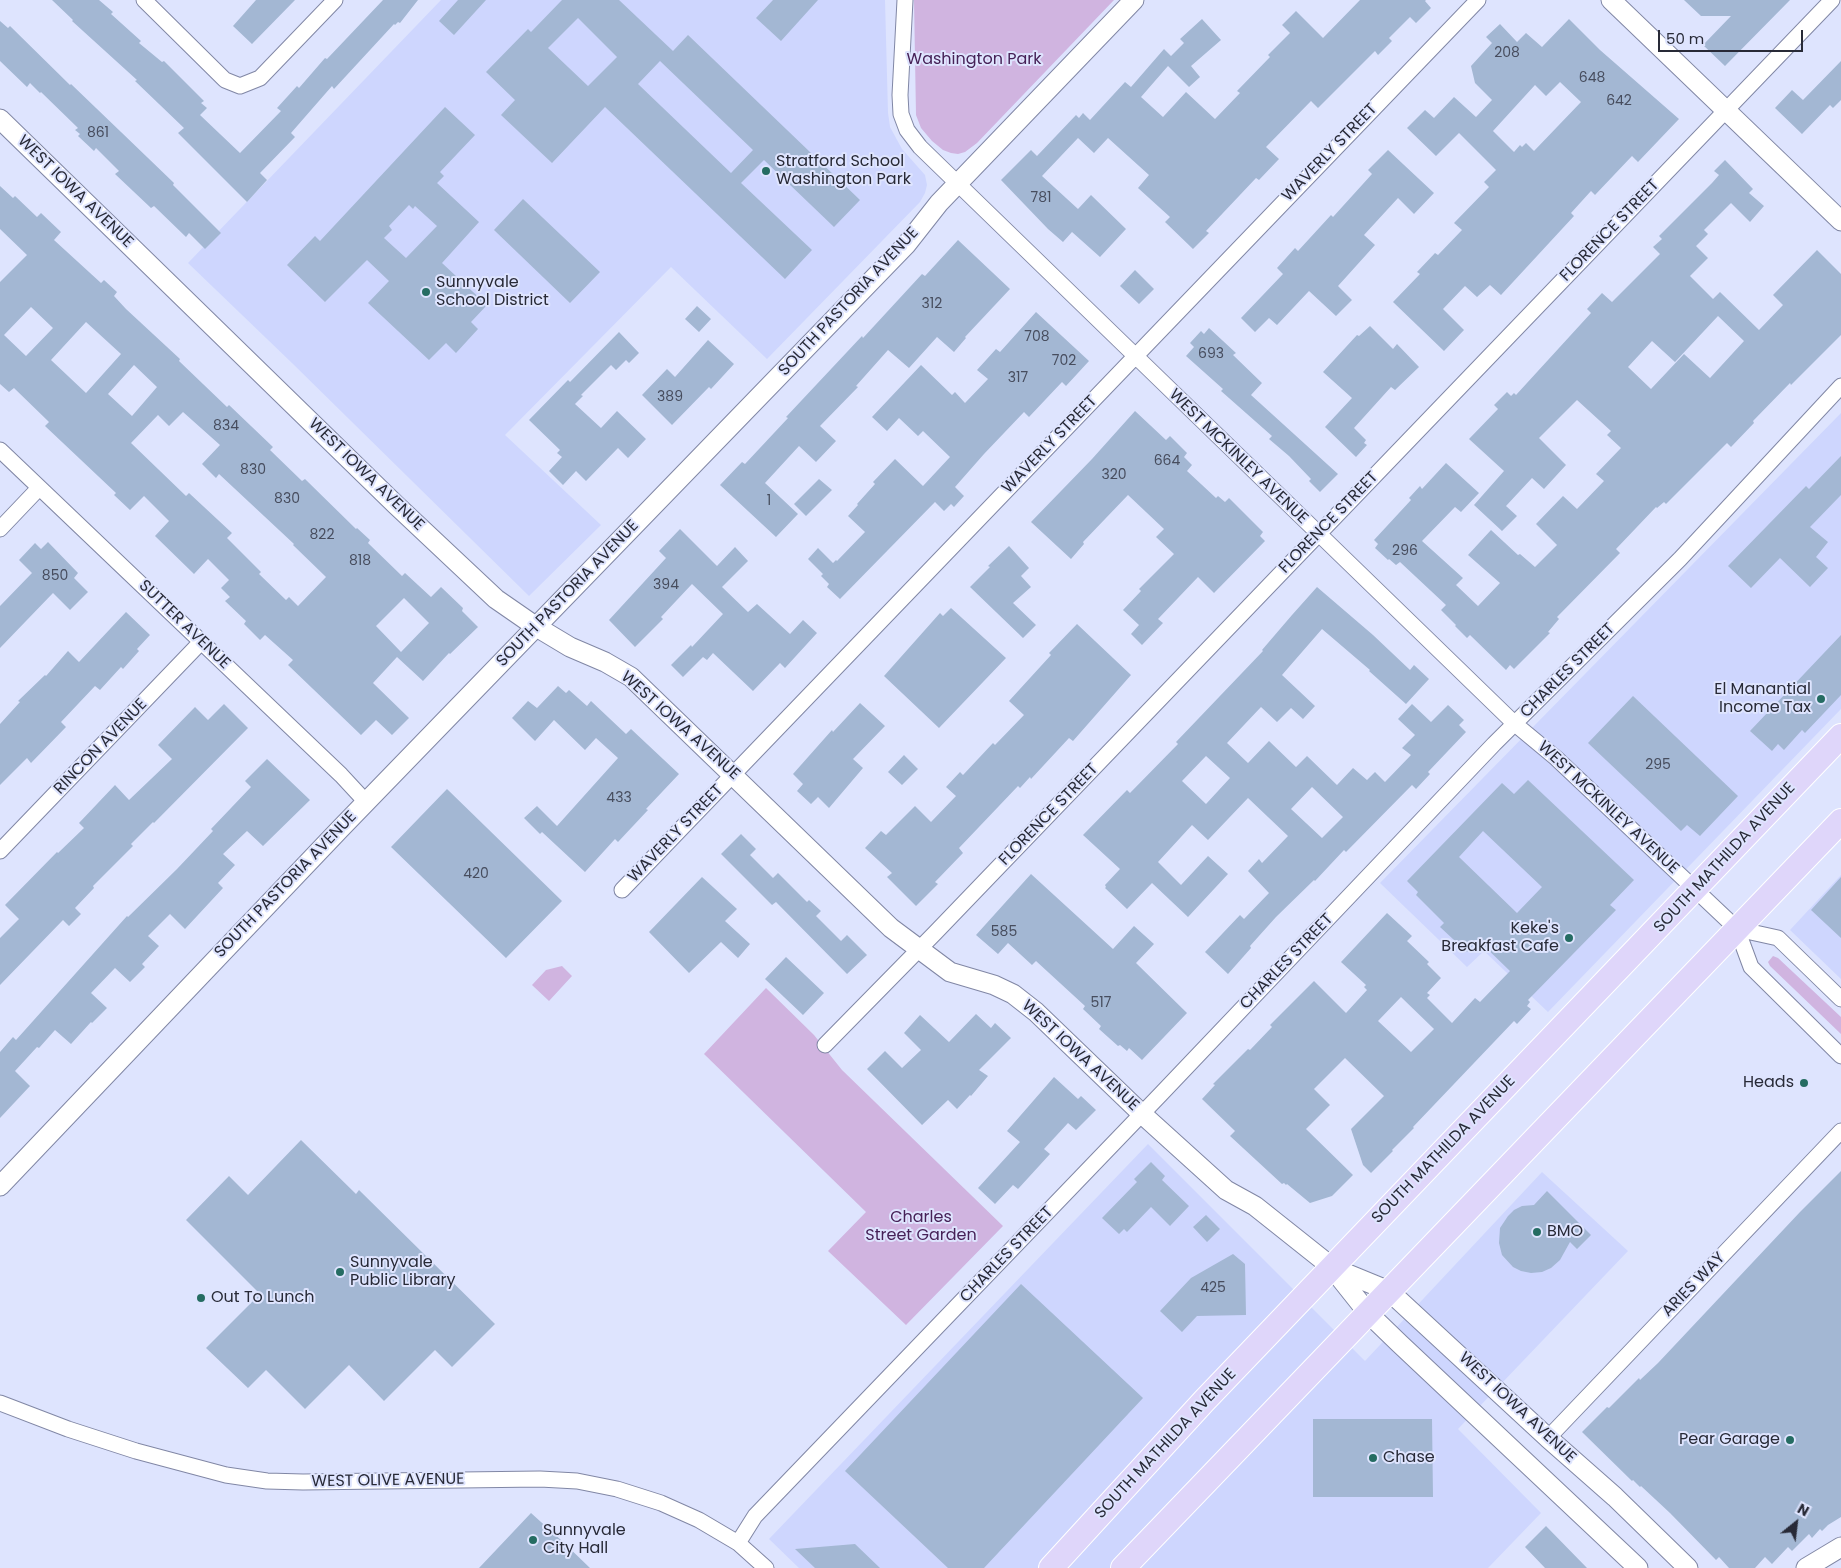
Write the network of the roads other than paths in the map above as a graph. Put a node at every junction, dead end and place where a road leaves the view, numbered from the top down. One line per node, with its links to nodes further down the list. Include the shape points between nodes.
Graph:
1 (146, 0): 2 (street, via 225,80 240,86 260,78)
2 (335, 0)
3 (905, 0): 10 (street, WEST MCKINLEY AVENUE, via 901,114 907,130 920,147)
4 (1134, 0): 10 (street, SOUTH PASTORIA AVENUE)
5 (1478, 0): 12 (street, WAVERLY STREET)
6 (1611, 0): 8 (street)
7 (1832, 0): 8 (street, FLORENCE STREET)
8 (1725, 110): 11 (street); 17 (street, FLORENCE STREET)
9 (0, 119): 18 (street, WEST IOWA AVENUE, via 396,505 496,599)
10 (957, 184): 12 (street, WEST MCKINLEY AVENUE); 18 (street, SOUTH PASTORIA AVENUE, via 906,245)
11 (1841, 221)
12 (1135, 356): 17 (street, WEST MCKINLEY AVENUE); 22 (street, WAVERLY STREET)
13 (1841, 386): 20 (street, CHARLES STREET, via 1680,559)
14 (0, 450): 15 (street, SUTTER AVENUE)
15 (39, 488): 16 (street); 19 (street, SUTTER AVENUE)
16 (0, 529)
17 (1318, 535): 20 (street, WEST MCKINLEY AVENUE); 29 (street, FLORENCE STREET)
18 (535, 626): 22 (street, WEST IOWA AVENUE, via 631,677); 23 (street, SOUTH PASTORIA AVENUE)
19 (201, 642): 23 (street, SUTTER AVENUE); 25 (street, RINCON AVENUE)
20 (1515, 724): 27 (street, WEST MCKINLEY AVENUE, via 1556,758); 33 (street, CHARLES STREET)
21 (1841, 736): 27 (main road, SOUTH MATHILDA AVENUE)
22 (733, 775): 26 (street, WAVERLY STREET); 29 (street, WEST IOWA AVENUE, via 891,928)
23 (366, 802): 35 (street, SOUTH PASTORIA AVENUE)
24 (1841, 821): 28 (main road)
25 (0, 851)
26 (622, 890)
27 (1696, 890): 28 (street, WEST MCKINLEY AVENUE); 36 (main road, SOUTH MATHILDA AVENUE)
28 (1737, 929): 30 (street, via 1778,938); 32 (street, WEST MCKINLEY AVENUE, via 1751,967); 37 (main road)
29 (919, 950): 31 (street, FLORENCE STREET); 33 (street, WEST IOWA AVENUE, via 950,972 994,984 1014,994)
30 (1841, 999)
31 (826, 1045)
32 (1841, 1056)
33 (1142, 1114): 36 (street, WEST IOWA AVENUE, via 1226,1190 1255,1206); 41 (street, CHARLES STREET, via 755,1516)
34 (1841, 1131): 40 (street, ARIES WAY)
35 (0, 1186)
36 (1333, 1268): 37 (street, WEST IOWA AVENUE); 38 (street, WEST IOWA AVENUE); 44 (main road, SOUTH MATHILDA AVENUE, via 1204,1401)
37 (1389, 1291): 38 (main road); 40 (street, WEST IOWA AVENUE)
38 (1368, 1313): 45 (main road); 46 (street, WEST IOWA AVENUE)
39 (0, 1403): 41 (street, WEST OLIVE AVENUE, via 136,1451 226,1474 267,1480 540,1479 609,1487 661,1503)
40 (1548, 1438): 47 (street, WEST IOWA AVENUE)
41 (738, 1543): 43 (street, WEST OLIVE AVENUE)
42 (1841, 1547): 48 (street)
43 (766, 1568)
44 (1052, 1568)
45 (1123, 1568)
46 (1638, 1568)
47 (1688, 1568)
48 (1806, 1568)

